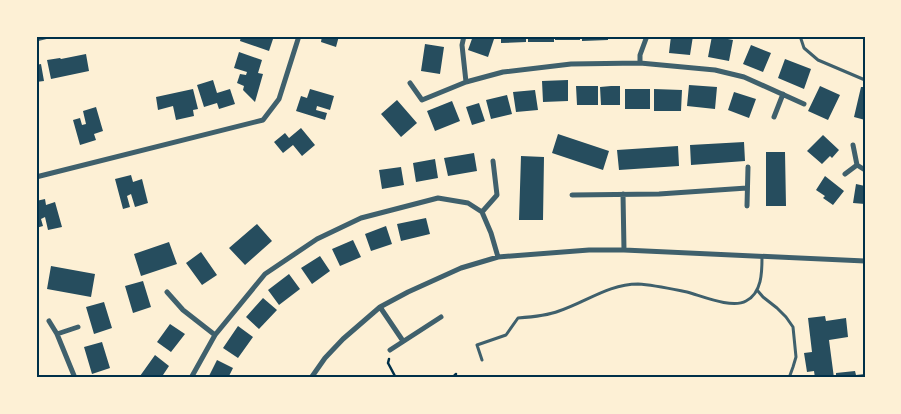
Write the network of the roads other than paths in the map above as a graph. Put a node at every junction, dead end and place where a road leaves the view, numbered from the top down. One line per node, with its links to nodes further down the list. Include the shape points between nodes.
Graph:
1 (48, 36): 6 (street)
2 (299, 36): 20 (street, via 279,99 263,120)
3 (464, 36): 9 (street)
4 (647, 36): 7 (street)
5 (800, 36): 8 (lane, via 804,48 818,60)
6 (36, 39)
7 (640, 63): 9 (street, via 571,64 503,72); 11 (street, via 715,70 744,77)
8 (865, 80)
9 (466, 82): 10 (street, via 422,100)
10 (410, 83)
11 (783, 94): 12 (street); 13 (street)
12 (804, 104)
13 (774, 117)
14 (853, 146): 16 (street)
15 (492, 161): 25 (street, via 496,195)
16 (857, 165): 18 (street); 19 (street)
17 (748, 167): 21 (street)
18 (865, 170)
19 (845, 174)
20 (36, 177)
21 (748, 188): 22 (street); 24 (street)
22 (623, 194): 23 (street); 26 (street)
23 (572, 195)
24 (747, 206)
25 (482, 212): 28 (street); 37 (street, via 468,203 438,198 361,218 317,239 265,274)
26 (624, 250): 27 (street); 28 (street)
27 (762, 256): 29 (street); 30 (lane)
28 (498, 257): 32 (street, via 461,268)
29 (865, 261)
30 (757, 290): 40 (lane, via 746,302 736,304 661,287 619,286 560,311 518,318 506,335 477,345); 44 (lane, via 786,317 792,327 796,357)
31 (167, 292): 37 (street, via 183,310)
32 (380, 307): 38 (street); 43 (street, via 343,339)
33 (441, 317): 38 (street)
34 (49, 321): 36 (street)
35 (78, 327): 36 (street)
36 (57, 334): 41 (street)
37 (215, 335): 42 (street)
38 (403, 341): 39 (street)
39 (390, 350)
40 (482, 360)
41 (75, 378)
42 (191, 378)
43 (311, 378)
44 (789, 378)

